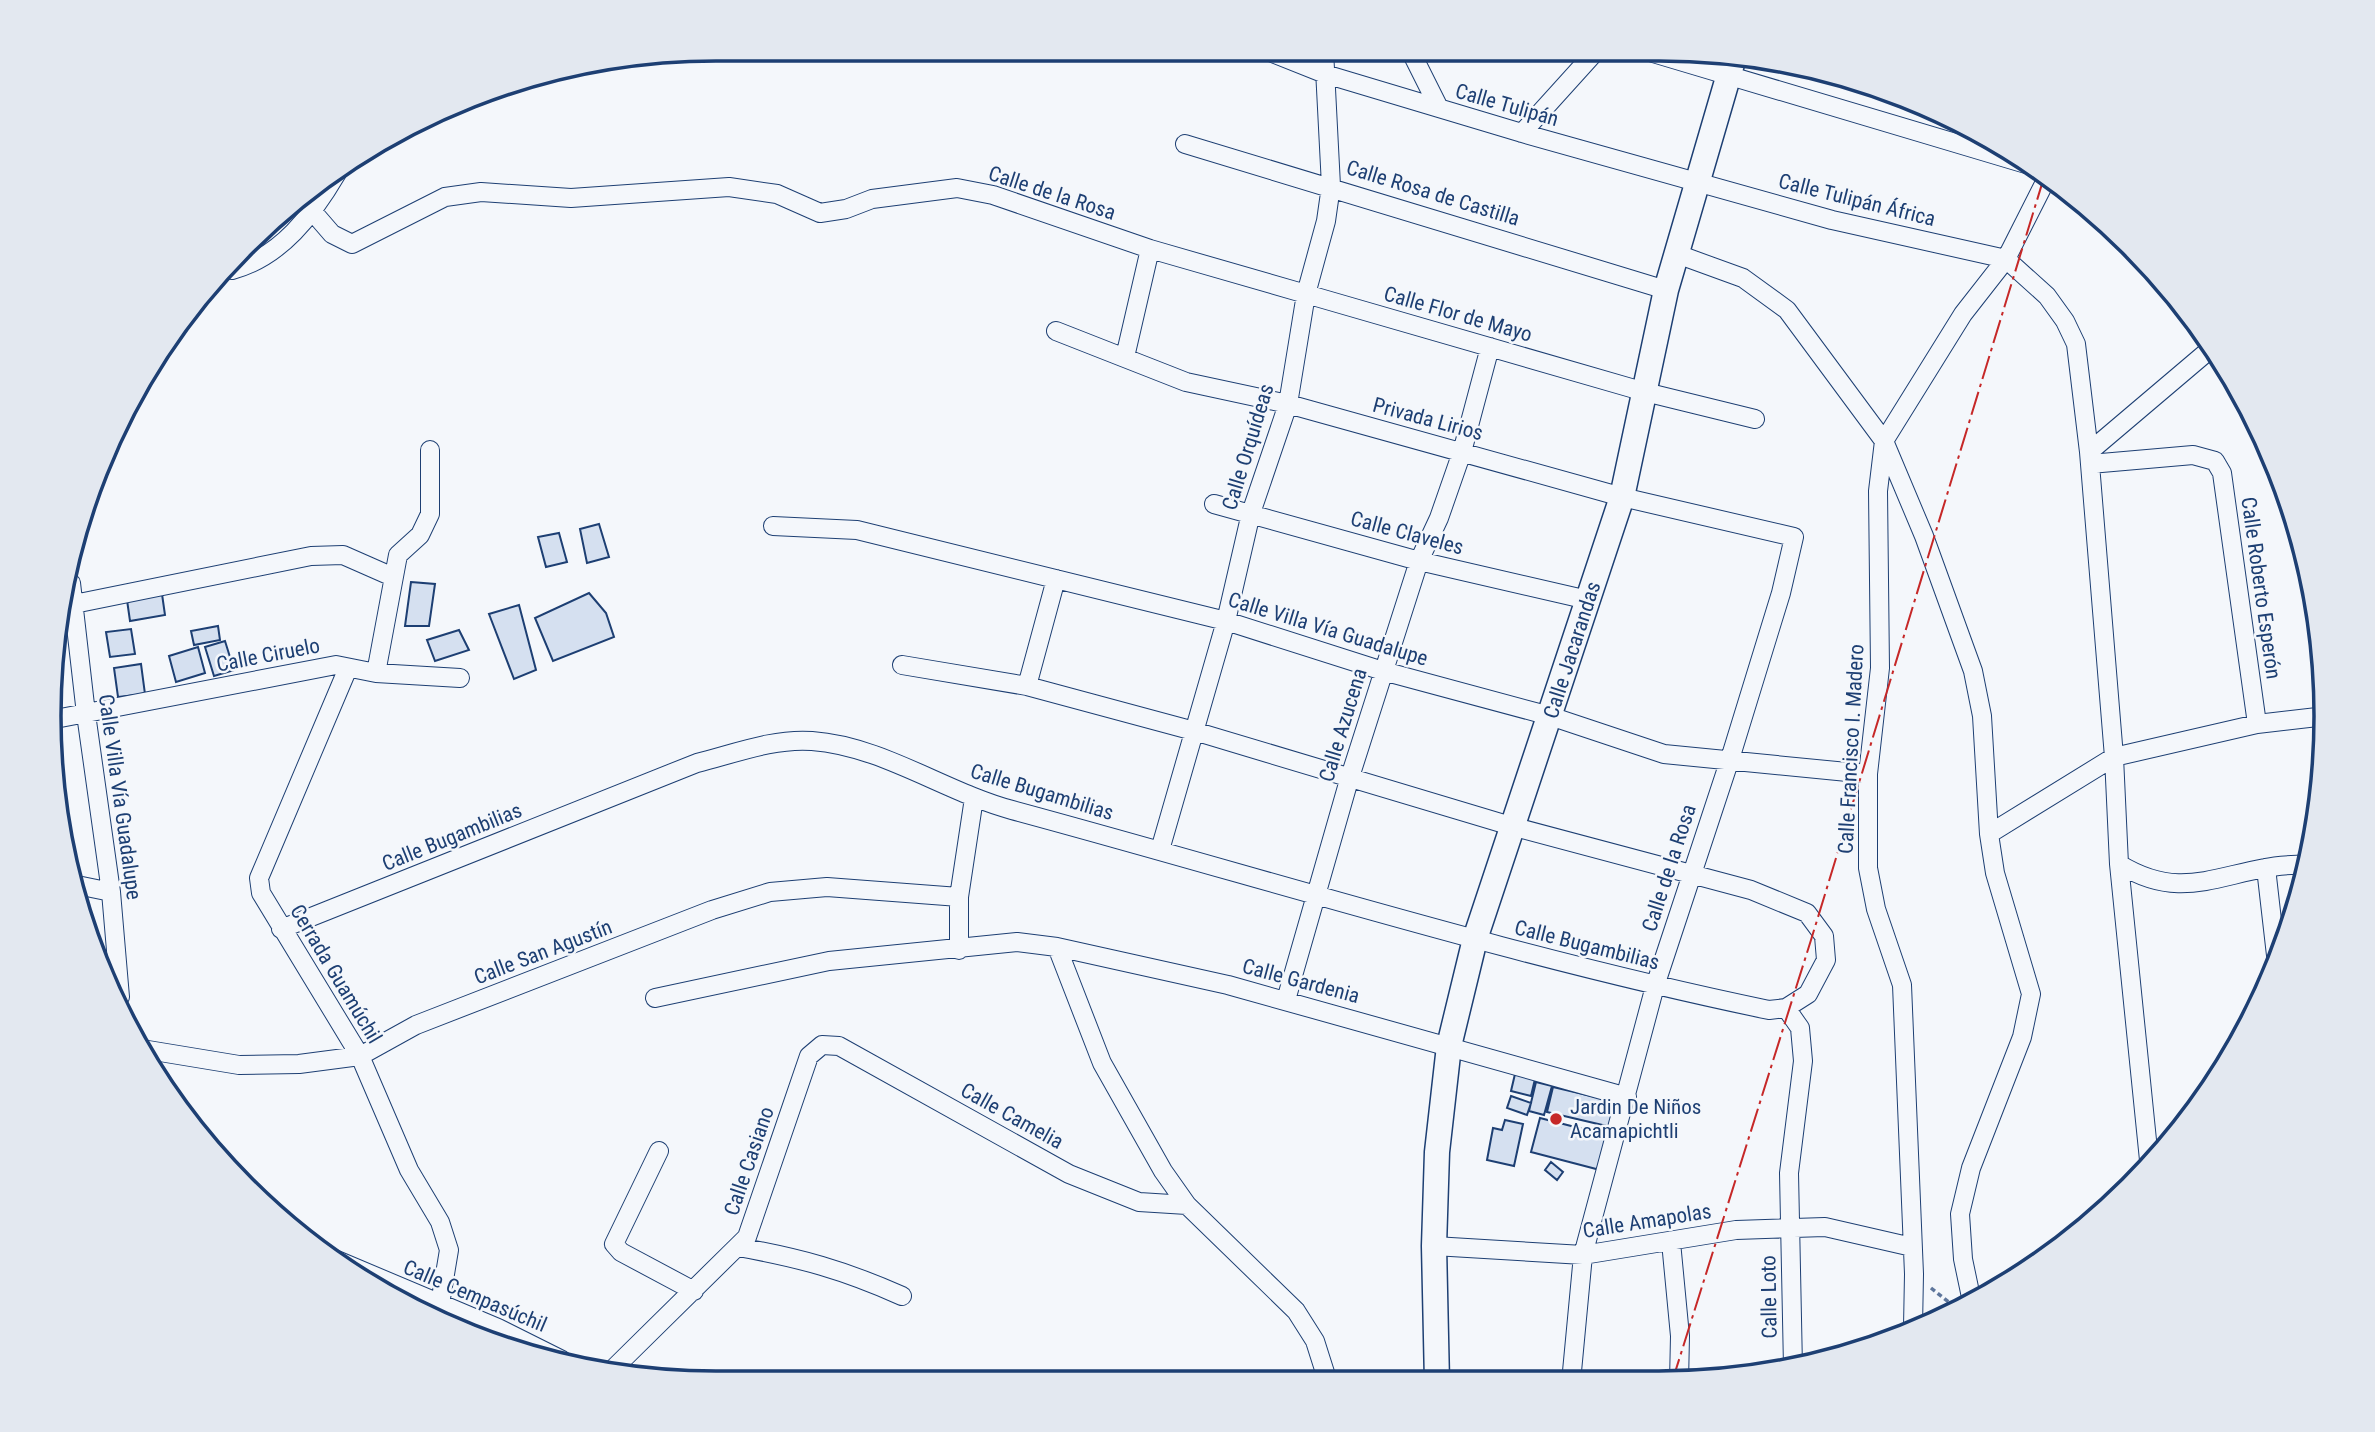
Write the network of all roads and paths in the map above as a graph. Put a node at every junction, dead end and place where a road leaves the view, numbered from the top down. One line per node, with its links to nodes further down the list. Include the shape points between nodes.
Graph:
1 (1292, 61): 6 (street, Calle Tulipán)
2 (1324, 61): 6 (street, Calle Orquídeas)
3 (1416, 61): 7 (street)
4 (1587, 61): 8 (street)
5 (1731, 67): 10 (street); 11 (street, Calle Jacarandas)
6 (1325, 74): 7 (street, Calle Tulipán); 12 (street, Calle Orquídeas)
7 (1439, 108): 8 (street, Calle Tulipán)
8 (1522, 133): 11 (street, Calle Tulipán)
9 (1185, 144): 12 (street, Calle Rosa de Castilla)
10 (1991, 152)
11 (1698, 182): 17 (street, Calle Jacarandas); 18 (street, Calle Tulipán África)
12 (1331, 186): 20 (street, Calle Rosa de Castilla); 21 (street, Calle Orquídeas)
13 (2043, 186): 18 (street, Calle Francisco I. Madero)
14 (326, 190): 15 (street)
15 (313, 212): 16 (street, Calle de la Rosa, via 332,234 352,243 445,197 481,192 571,198 729,187 777,194 820,213 957,188 993,195); 19 (street, via 281,244)
16 (1150, 249): 21 (street, Calle Flor de Mayo); 25 (street)
17 (1677, 254): 20 (street, Calle Jacarandas); 29 (street, via 1743,278 1787,310)
18 (2006, 259): 29 (street, Calle Francisco I. Madero, via 1963,314); 32 (street, via 2047,296 2076,344)
19 (242, 265)
20 (1666, 290): 26 (street, Calle Jacarandas)
21 (1306, 295): 23 (street, Calle Flor de Mayo); 27 (street, Calle Orquídeas)
22 (1056, 331): 25 (street, Privada Lirios)
23 (1490, 347): 26 (street, Calle Flor de Mayo); 31 (street, Calle Azucena)
24 (2205, 354): 32 (street)
25 (1125, 357): 27 (street, Privada Lirios, via 1186,382)
26 (1645, 392): 28 (street, Calle Flor de Mayo); 33 (street, Calle Jacarandas)
27 (1288, 404): 31 (street, Privada Lirios); 35 (street, Calle Orquídeas)
28 (1755, 419)
29 (1884, 441): 59 (street, Calle Francisco I. Madero, via 1878,491 1880,668); 63 (street, via 1973,671 1982,716)
30 (430, 450): 39 (street, via 430,514 420,534 398,555)
31 (1462, 452): 33 (street, Privada Lirios); 38 (street, Calle Azucena)
32 (2089, 458): 55 (street, Calle Roberto Esperón, via 2193,455 2215,461 2222,473); 57 (street)
33 (1622, 497): 37 (street, Privada Lirios); 42 (street, Calle Jacarandas)
34 (1214, 504): 35 (street, Calle Claveles)
35 (1251, 513): 38 (street, Calle Claveles); 44 (street, Calle Orquídeas)
36 (773, 526): 40 (street, Calle Villa Vía Guadalupe, via 857,530)
37 (1794, 537): 58 (street, Calle de la Rosa)
38 (1419, 561): 42 (street, Calle Claveles); 47 (street, Calle Azucena)
39 (393, 577): 43 (street, via 343,555 311,556); 48 (street)
40 (1056, 579): 44 (street, Calle Villa Vía Guadalupe); 50 (street)
41 (73, 595): 43 (street, Calle Villa Vía Guadalupe)
42 (1588, 600): 52 (street, Calle Jacarandas)
43 (74, 604): 51 (street, Calle Villa Vía Guadalupe)
44 (1226, 621): 47 (street, Calle Villa Vía Guadalupe); 56 (street, Calle Orquídeas)
45 (902, 665): 50 (street)
46 (348, 668): 48 (street, Calle Ciruelo); 51 (street, Calle Ciruelo, via 336,665); 73 (street, Cerrada Guamúchil, via 259,878 261,893)
47 (1383, 671): 52 (street, Calle Villa Vía Guadalupe); 60 (street, Calle Azucena)
48 (376, 673): 49 (street, Calle Ciruelo)
49 (460, 678)
50 (1027, 687): 56 (street)
51 (86, 714): 54 (street, Calle Ciruelo); 70 (street, Calle Villa Vía Guadalupe)
52 (1550, 716): 58 (street, Calle Villa Vía Guadalupe, via 1664,754); 62 (street, Calle Jacarandas)
53 (2314, 717): 55 (street)
54 (61, 718)
55 (2257, 724): 57 (street)
56 (1194, 731): 60 (street); 64 (street, Calle Orquídeas)
57 (2114, 757): 63 (street); 65 (street)
58 (1730, 759): 59 (street, Calle Villa Vía Guadalupe); 68 (street, Calle de la Rosa)
59 (1868, 774): 95 (street, Calle Francisco I. Madero, via 1868,868 1876,909 1902,985)
60 (1349, 779): 62 (street); 71 (street, Calle Azucena)
61 (974, 798): 64 (street, Calle Bugambilias); 72 (street); 73 (street, Calle Bugambilias, via 863,752 811,741 757,747 697,763)
62 (1511, 826): 68 (street); 74 (street, Calle Jacarandas)
63 (1989, 834): 100 (street, via 1995,873 2031,994 2022,1037 1972,1168 1960,1214)
64 (1160, 850): 71 (street, Calle Bugambilias)
65 (2119, 864): 67 (street, via 2160,883 2193,884); 89 (street)
66 (2296, 865): 67 (street)
67 (2266, 868): 75 (street)
68 (1690, 872): 79 (street, Calle de la Rosa); 82 (street, via 1807,913 1824,936 1826,960 1821,974 1808,994)
69 (84, 887): 70 (street)
70 (111, 892): 78 (street, Calle Villa Vía Guadalupe)
71 (1318, 893): 74 (street, Calle Bugambilias); 81 (street, Calle Azucena)
72 (958, 897): 77 (street); 86 (street, Calle San Agustín, via 827,887 770,892 712,910 416,1026)
73 (281, 929): 86 (street, Cerrada Guamúchil)
74 (1475, 939): 79 (street, Calle Bugambilias); 84 (street, Calle Jacarandas)
75 (2274, 939)
76 (1057, 947): 77 (street, Calle Gardenia, via 1017,942); 81 (street, Calle Gardenia); 90 (street, via 1102,1063)
77 (958, 950): 80 (street, Calle Gardenia, via 829,961)
78 (119, 984)
79 (1655, 986): 82 (street, Calle Bugambilias); 87 (street, Calle de la Rosa)
80 (655, 998)
81 (1286, 1000): 84 (street, Calle Gardenia)
82 (1778, 1009): 91 (street, via 1800,1028 1803,1061 1789,1173)
83 (822, 1045): 90 (street, Calle Camelia, via 839,1046 1069,1174 1139,1202); 94 (street, Calle Casiano, via 809,1056 747,1237)
84 (1450, 1046): 87 (street, Calle Gardenia); 93 (street, Calle Jacarandas, via 1437,1152)
85 (154, 1051): 86 (street, Calle San Agustín, via 239,1065)
86 (360, 1056): 103 (street, Cerrada Guamúchil, via 409,1170 440,1222 449,1250)
87 (1627, 1097): 96 (street, Calle de la Rosa)
88 (659, 1151): 99 (street, via 614,1244)
89 (2148, 1151)
90 (1187, 1205): 109 (street, via 1296,1311 1315,1341)
91 (1791, 1227): 92 (street, Calle Amapolas); 95 (street, Calle Amapolas, via 1825,1227); 106 (street, Calle Loto)
92 (1671, 1241): 96 (street, Calle Amapolas); 108 (street)
93 (1434, 1246): 96 (street, Calle Amapolas); 110 (street, Calle Jacarandas)
94 (738, 1247): 99 (street, Calle Casiano); 101 (street, via 806,1259)
95 (1912, 1247): 97 (street, Calle Francisco I. Madero)
96 (1583, 1255): 111 (street, Calle de la Rosa)
97 (1914, 1274): 102 (path); 104 (street, Calle Francisco I. Madero)
98 (404, 1291): 103 (street, Calle Cempasúchil)
99 (694, 1291): 107 (street, Calle Casiano)
100 (1970, 1292)
101 (902, 1296)
102 (1950, 1302)
103 (440, 1304): 105 (street, Calle Cempasúchil)
104 (1913, 1320)
105 (516, 1339)
106 (1793, 1357)
107 (619, 1363)
108 (1679, 1370)
109 (1325, 1371)
110 (1437, 1371)
111 (1572, 1371)

